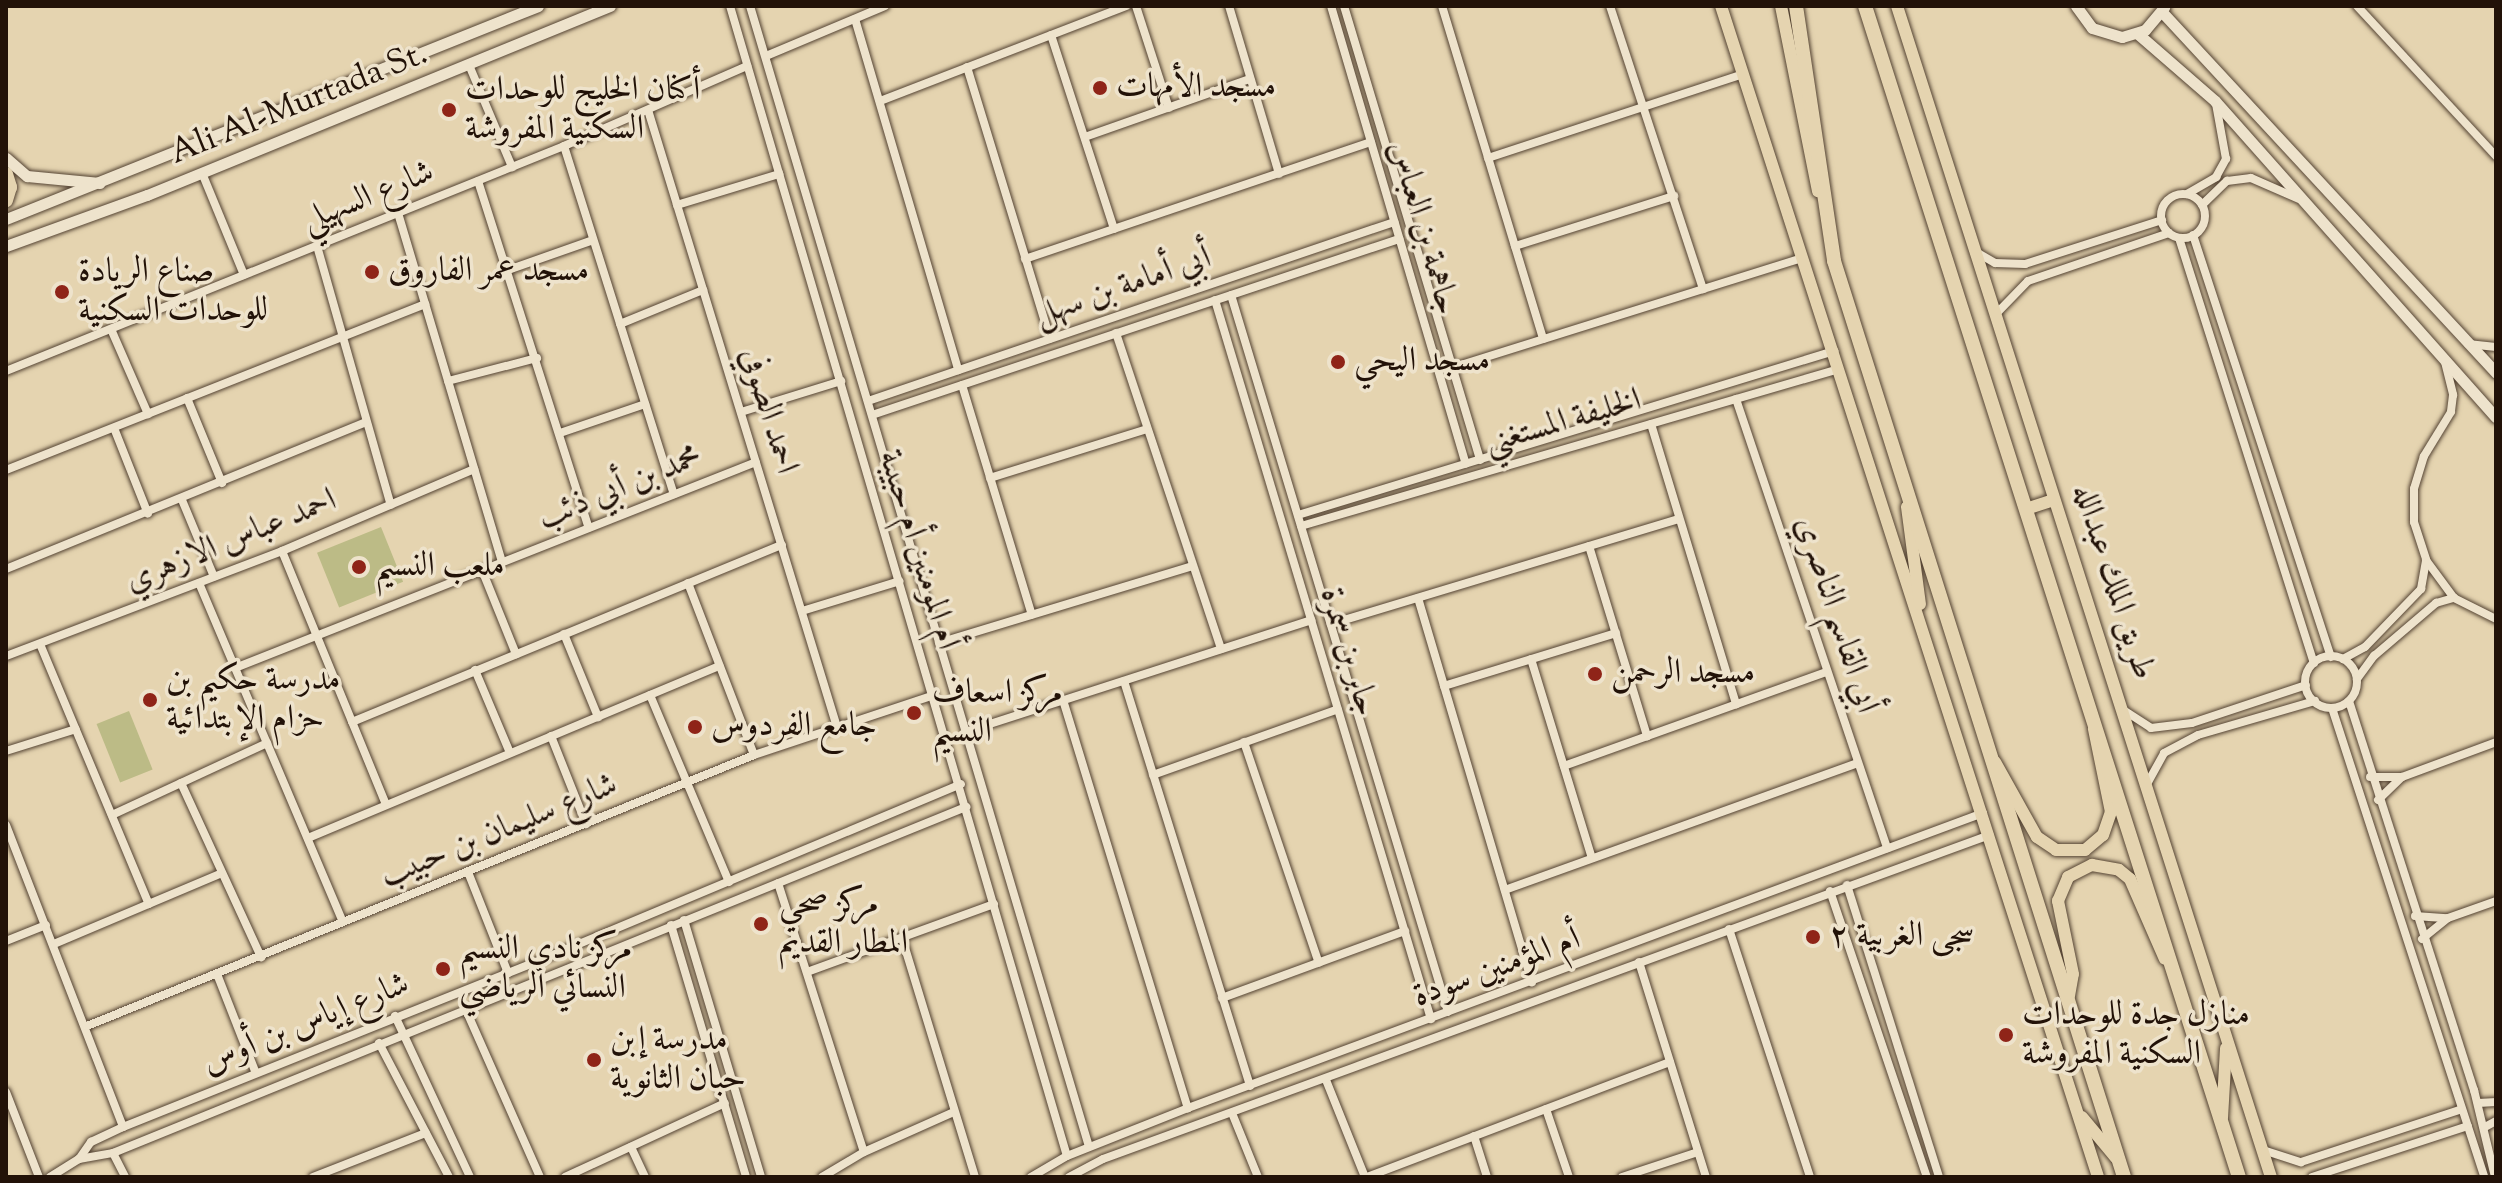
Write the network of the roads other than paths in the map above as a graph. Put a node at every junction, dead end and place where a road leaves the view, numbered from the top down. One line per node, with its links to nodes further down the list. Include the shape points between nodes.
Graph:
1 (538, 6): 47 (main road, Ali Al-Murtada St.)
2 (610, 6): 25 (main road, Ali Al-Murtada St.)
3 (730, 6): 26 (street, أم المومنين أم حبيبة)
4 (750, 6): 24 (street, أم المومنين أم حبيبة)
5 (885, 6): 21 (street)
6 (1126, 6): 23 (street)
7 (1136, 6): 33 (street)
8 (1229, 6): 29 (street)
9 (1331, 6): 36 (street, جاهمة بن العباس)
10 (1344, 6): 90 (street, جاهمة بن العباس)
11 (1442, 6): 40 (street)
12 (1610, 6): 32 (street)
13 (1721, 6): 28 (main road)
14 (1781, 6): 70 (main road)
15 (1796, 6): 70 (highway)
16 (1865, 6): 123 (highway, طريق الملك عبدالله)
17 (1897, 6): 67 (main road, طريق الملك عبدالله)
18 (2076, 6): 22 (main road, via 2098,32 2114,37)
19 (2357, 6): 38 (street)
20 (2163, 9): 22 (main road); 85 (main road)
21 (855, 19): 24 (street); 30 (street)
22 (2138, 34): 31 (main road)
23 (1051, 35): 27 (street); 35 (street)
24 (766, 56): 100 (street, أم المومنين أم حبيبة)
25 (469, 65): 41 (street); 42 (main road, Ali Al-Murtada St.)
26 (747, 66): 34 (street, شارع السهيلي); 44 (street, أم المومنين أم حبيبة)
27 (967, 67): 30 (street); 69 (street)
28 (1743, 74): 32 (street); 68 (main road)
29 (1250, 79): 33 (street); 45 (street)
30 (880, 101): 92 (street)
31 (2215, 101): 48 (street, via 2226,159 2216,177); 51 (main road)
32 (1646, 106): 40 (street); 49 (street)
33 (1169, 108): 35 (street)
34 (648, 110): 37 (street, شارع السهيلي); 52 (street, احمد الصوفي)
35 (1085, 137): 58 (street)
36 (1371, 142): 45 (street); 57 (street, جاهمة بن العباس)
37 (564, 146): 41 (street, شارع السهيلي); 63 (street)
38 (2496, 156)
39 (6, 158): 47 (main road, via 27,176)
40 (1488, 158): 66 (street)
41 (512, 167): 46 (street, شارع السهيلي)
42 (202, 173): 64 (main road, Ali Al-Murtada St.); 72 (street)
43 (6, 174): 50 (highway)
44 (779, 174): 52 (street); 96 (street, أم المومنين أم حبيبة)
45 (1279, 174): 58 (street)
46 (478, 181): 54 (street, شارع السهيلي); 71 (street)
47 (105, 184): 55 (main road, Ali Al-Murtada St.)
48 (2186, 194): 53 (street); 56 (street, via 2168,199)
49 (1674, 196): 66 (street); 73 (street)
50 (6, 200)
51 (2309, 204): 53 (street, via 2251,178 2227,181); 89 (main road)
52 (677, 205): 74 (street, احمد الصوفي)
53 (2202, 205): 60 (street, via 2204,224)
54 (398, 213): 65 (street, شارع السهيلي); 77 (street)
55 (6, 219)
56 (2162, 220): 59 (street); 67 (street, via 2025,264 1995,263)
57 (1394, 222): 62 (street, جاهمة بن العباس); 83 (street, أبي أمامة بن سهل)
58 (1114, 229): 69 (street)
59 (2169, 233): 61 (street); 78 (street, via 2028,281)
60 (2193, 235): 61 (street); 157 (street)
61 (2179, 238): 160 (street)
62 (1399, 239): 75 (street, أبي أمامة بن سهل); 113 (street, جاهمة بن العباس)
63 (593, 240): 71 (street); 79 (street)
64 (6, 246)
65 (317, 246): 72 (street, شارع السهيلي); 82 (street)
66 (1515, 246): 84 (street)
67 (1976, 251): 78 (main road, طريق الملك عبدالله)
68 (1803, 258): 73 (street); 87 (main road)
69 (1025, 259): 83 (street)
70 (1834, 261): 118 (highway)
71 (508, 270): 88 (street)
72 (244, 275): 80 (street, شارع السهيلي)
73 (1703, 289): 84 (street)
74 (703, 290): 79 (street); 102 (street, احمد الصوفي)
75 (1231, 295): 76 (street, أبي أمامة بن سهل); 125 (street, جابر بن سمرة)
76 (1215, 300): 81 (street, أبي أمامة بن سهل); 146 (street, جابر بن سمرة)
77 (425, 304): 82 (street); 95 (street)
78 (1994, 315): 121 (main road, طريق الملك عبدالله)
79 (620, 324): 101 (street)
80 (111, 329): 93 (street, شارع السهيلي); 103 (street)
81 (1116, 333): 97 (street, أبي أمامة بن سهل); 109 (street)
82 (344, 336): 98 (street); 106 (street)
83 (1050, 339): 92 (street, أبي أمامة بن سهل)
84 (1543, 339): 90 (street)
85 (2467, 343): 86 (street); 94 (main road)
86 (2496, 347)
87 (1834, 351): 91 (main road); 111 (street, الخليفة المستغني)
88 (537, 358): 95 (street); 110 (street)
89 (2445, 362): 105 (main road); 132 (street, via 2453,395 2451,412 2424,456 2414,489 2414,522)
90 (1451, 368): 111 (street, جاهمة بن العباس)
91 (1839, 369): 99 (street, الخليفة المستغني); 151 (main road)
92 (958, 370): 100 (street, أبي أمامة بن سهل)
93 (6, 371)
94 (2496, 373)
95 (448, 381): 114 (street)
96 (841, 381): 102 (street); 138 (street, أم المومنين أم حبيبة)
97 (962, 385): 104 (street, أبي أمامة بن سهل); 116 (street)
98 (187, 398): 103 (street); 117 (street)
99 (1736, 399): 107 (street, الخليفة المستغني); 164 (street, أبي القاسم الناصري)
100 (868, 401): 104 (street, أم المومنين أم حبيبة)
101 (645, 404): 110 (street); 119 (street)
102 (741, 412): 112 (street, احمد الصوفي)
103 (148, 414): 108 (street)
104 (872, 415): 152 (street, أم المومنين أم حبيبة)
105 (2496, 417)
106 (364, 423): 117 (street); 122 (street)
107 (1651, 424): 126 (street); 127 (street, الخليفة المستغني)
108 (114, 428): 115 (street); 124 (street)
109 (1147, 429): 116 (street); 134 (street)
110 (560, 433): 128 (street)
111 (1480, 460): 113 (street, الخليفة المستغني)
112 (756, 462): 119 (street, محمد بن أبي ذئب); 129 (street, احمد الصوفي)
113 (1466, 464): 125 (street, الخليفة المستغني)
114 (474, 469): 122 (street, احمد عباس الازهري); 133 (street)
115 (6, 470)
116 (990, 478): 144 (street)
117 (222, 483): 120 (street)
118 (1905, 488): 151 (main road); 192 (highway)
119 (674, 494): 128 (street, محمد بن أبي ذئب)
120 (182, 500): 124 (street); 137 (street)
121 (2054, 500): 123 (main road); 177 (main road, طريق الملك عبدالله)
122 (391, 505): 131 (street, احمد عباس الازهري)
123 (2026, 509): 180 (highway, طريق الملك عبدالله)
124 (148, 514): 135 (street)
125 (1298, 515): 127 (street, جابر بن سمرة)
126 (1679, 519): 130 (street); 174 (street)
127 (1301, 526): 147 (street, جابر بن سمرة)
128 (589, 528): 133 (street, محمد بن أبي ذئب)
129 (782, 545): 140 (street); 143 (street, احمد الصوفي)
130 (1589, 546): 141 (street); 148 (street)
131 (282, 551): 137 (street, احمد عباس الازهري); 150 (street)
132 (2426, 560): 142 (street); 159 (street, via 2421,589 2365,647)
133 (502, 562): 136 (street, محمد بن أبي ذئب)
134 (1193, 566): 144 (street); 154 (street)
135 (6, 569)
136 (482, 570): 150 (street, محمد بن أبي ذئب); 155 (street)
137 (214, 577): 139 (street, احمد عباس الازهري)
138 (900, 581): 143 (street); 170 (street, أم المومنين أم حبيبة)
139 (199, 583): 153 (street, احمد عباس الازهري); 162 (street)
140 (688, 583): 149 (street); 161 (street)
141 (1418, 598): 147 (street); 168 (street)
142 (2454, 598): 145 (street); 165 (street, via 2436,603 2374,656)
143 (802, 611): 181 (street, احمد الصوفي)
144 (1032, 615): 152 (street)
145 (2496, 619)
146 (1311, 620): 154 (street); 176 (street, جابر بن سمرة)
147 (1331, 624): 246 (street, جابر بن سمرة)
148 (1616, 633): 158 (street); 185 (street)
149 (564, 634): 155 (street); 178 (street)
150 (317, 635): 162 (street, محمد بن أبي ذئب); 179 (street)
151 (1925, 635): 205 (main road)
152 (939, 643): 183 (street, أم المومنين أم حبيبة)
153 (40, 644): 156 (street, احمد عباس الازهري); 182 (street)
154 (1221, 649): 166 (street)
155 (516, 654): 163 (street)
156 (6, 656)
157 (2331, 657): 159 (street); 160 (street)
158 (1531, 659): 168 (street); 194 (street)
159 (2343, 659): 165 (street)
160 (2314, 663): 167 (street)
161 (719, 666): 169 (street); 191 (street)
162 (235, 668): 188 (street)
163 (475, 670): 179 (street); 190 (street)
164 (1827, 672): 174 (street); 193 (street, أبي القاسم الناصري)
165 (2357, 679): 173 (street)
166 (1124, 681): 171 (street); 195 (street)
167 (2306, 685): 172 (street); 177 (street, via 2192,723 2151,728)
168 (1444, 686): 218 (street)
169 (650, 695): 178 (street); 199 (street)
170 (934, 695): 181 (street, شارع سليمان بن حبيب); 200 (street, أم المومنين أم حبيبة)
171 (1063, 700): 183 (street); 261 (street)
172 (2315, 701): 175 (street); 201 (street, via 2198,735 2164,753)
173 (2349, 701): 175 (street); 196 (street)
174 (1736, 704): 185 (street)
175 (2332, 708): 263 (street)
176 (1338, 709): 186 (street); 230 (street, جابر بن سمرة)
177 (2125, 711): 201 (main road, طريق الملك عبدالله)
178 (598, 717): 184 (street)
179 (352, 722): 203 (street)
180 (2095, 724): 192 (main road, via 2092,737 2111,812 2103,835 2085,850 2056,850 2037,837); 239 (highway, طريق الملك عبدالله)
181 (837, 727): 191 (street, شارع سليمان بن حبيب)
182 (76, 729): 189 (street); 206 (street)
183 (965, 732): 275 (street, أم المومنين أم حبيبة)
184 (551, 736): 190 (street); 207 (street)
185 (1647, 736): 194 (street)
186 (1244, 742): 195 (street); 237 (street)
187 (2496, 742): 197 (street)
188 (267, 743): 198 (street); 210 (street)
189 (6, 751)
190 (510, 753): 203 (street)
191 (754, 755): 199 (street, شارع سليمان بن حبيب)
192 (1993, 759): 243 (highway)
193 (1858, 763): 211 (street, أبي القاسم الناصري); 212 (street)
194 (1564, 766): 212 (street)
195 (1153, 775): 244 (street)
196 (2370, 777): 197 (street); 202 (street)
197 (2402, 777): 202 (street)
198 (181, 783): 206 (street); 214 (street)
199 (685, 784): 207 (street, شارع سليمان بن حبيب); 215 (street)
200 (961, 784): 204 (street, أم المومنين أم حبيبة); 215 (street, شارع إياس بن أوس)
201 (2147, 784): 251 (main road, طريق الملك عبدالله)
202 (2378, 800): 223 (street)
203 (386, 805): 210 (street)
204 (966, 807): 216 (street, شارع إياس بن أوس); 222 (street, أم المومنين أم حبيبة)
205 (1983, 813): 209 (main road); 211 (street, أم المؤمنين سودة)
206 (112, 815): 221 (street)
207 (586, 824): 213 (street, شارع سليمان بن حبيب)
208 (6, 825): 227 (street)
209 (1990, 835): 217 (street, أم المؤمنين سودة); 264 (main road)
210 (308, 838): 226 (street)
211 (1887, 848): 242 (street, أم المؤمنين سودة)
212 (1592, 858): 218 (street)
213 (468, 872): 226 (street, شارع سليمان بن حبيب); 240 (street)
214 (222, 873): 221 (street); 235 (street)
215 (729, 882): 240 (street, شارع إياس بن أوس)
216 (778, 883): 225 (street, شارع إياس بن أوس); 238 (street)
217 (1847, 885): 219 (street, أم المؤمنين سودة); 309 (street)
218 (1505, 890): 242 (street)
219 (1830, 891): 229 (street, أم المؤمنين سودة); 308 (street)
220 (2496, 901): 224 (street)
221 (149, 904): 234 (street)
222 (994, 904): 231 (street); 280 (street, أم المومنين أم حبيبة)
223 (2415, 916): 224 (street); 232 (street)
224 (2448, 918): 232 (street)
225 (684, 920): 228 (street, شارع إياس بن أوس); 296 (street)
226 (343, 922): 235 (street, شارع سليمان بن حبيب)
227 (46, 925): 233 (street); 234 (street)
228 (671, 925): 245 (street, شارع إياس بن أوس); 259 (street)
229 (1729, 929): 236 (street, أم المؤمنين سودة); 307 (street)
230 (1405, 931): 237 (street); 248 (street, جابر بن سمرة)
231 (902, 938): 238 (street); 265 (street)
232 (2422, 939): 260 (street)
233 (6, 941)
234 (54, 944): 249 (street)
235 (261, 957): 241 (street, شارع سليمان بن حبيب)
236 (1639, 962): 253 (street); 255 (street, أم المؤمنين سودة)
237 (1319, 963): 244 (street)
238 (807, 972): 277 (street)
239 (2174, 972): 243 (main road, via 2130,879 2119,870 2092,865 2068,877 2058,901 2073,974); 267 (highway, طريق الملك عبدالله)
240 (508, 973): 247 (street, شارع إياس بن أوس)
241 (217, 974): 249 (street, شارع سليمان بن حبيب); 254 (street)
242 (1532, 982): 246 (street, أم المؤمنين سودة)
243 (2069, 996): 282 (highway)
244 (1222, 998): 256 (street)
245 (466, 1010): 250 (street, شارع إياس بن أوس); 291 (street)
246 (1448, 1012): 248 (street, أم المؤمنين سودة)
247 (395, 1016): 250 (street); 254 (street, شارع إياس بن أوس)
248 (1431, 1019): 256 (street, أم المؤمنين سودة)
249 (87, 1026): 270 (street)
250 (401, 1033): 252 (street, شارع إياس بن أوس); 290 (street)
251 (2227, 1039): 267 (main road); 276 (main road, طريق الملك عبدالله)
252 (379, 1043): 272 (street); 279 (street, شارع إياس بن أوس)
253 (1670, 1062): 262 (street); 278 (street)
254 (255, 1071): 270 (street, شارع إياس بن أوس)
255 (1326, 1080): 266 (street, أم المؤمنين سودة); 302 (street)
256 (1250, 1086): 261 (street, أم المؤمنين سودة)
257 (6, 1092): 285 (street)
258 (2496, 1102): 260 (street)
259 (725, 1103): 274 (street); 295 (street)
260 (2478, 1103): 271 (street)
261 (1188, 1108): 275 (street, أم المؤمنين سودة)
262 (1546, 1109): 273 (street); 304 (street)
263 (2462, 1109): 269 (street); 276 (street, via 2301,1162)
264 (2077, 1111): 282 (main road); 310 (main road)
265 (954, 1112): 277 (street); 298 (street)
266 (1232, 1113): 300 (street, أم المؤمنين سودة, via 1103,1159); 301 (street)
267 (2221, 1121): 312 (highway, طريق الملك عبدالله)
268 (2496, 1121): 271 (street)
269 (2468, 1126): 314 (street); 315 (street)
270 (123, 1127): 281 (street, شارع إياس بن أوس, via 91,1142)
271 (2485, 1127): 316 (street)
272 (426, 1133): 284 (street); 289 (street)
273 (1474, 1136): 302 (street); 303 (street)
274 (631, 1147): 283 (street); 294 (street)
275 (1089, 1147): 280 (street, أم المؤمنين سودة)
276 (2263, 1150): 313 (main road, طريق الملك عبدالله)
277 (864, 1152): 297 (street)
278 (1698, 1152): 305 (street); 306 (street)
279 (113, 1153): 281 (street, شارع إياس بن أوس); 287 (street)
280 (1067, 1156): 299 (street, أم المؤمنين سودة)
281 (79, 1159): 286 (street, شارع إياس بن أوس)
282 (2118, 1161): 311 (highway)
283 (586, 1168): 292 (street); 293 (street)
284 (337, 1173): 288 (street)
285 (39, 1177)
286 (50, 1177)
287 (125, 1177)
288 (313, 1177)
289 (449, 1177)
290 (470, 1177)
291 (540, 1177)
292 (565, 1177)
293 (590, 1177)
294 (645, 1177)
295 (746, 1177)
296 (761, 1177)
297 (822, 1177)
298 (975, 1177)
299 (1031, 1177)
300 (1069, 1177)
301 (1258, 1177)
302 (1366, 1177)
303 (1487, 1177)
304 (1569, 1177)
305 (1622, 1177)
306 (1706, 1177)
307 (1810, 1177)
308 (1927, 1177)
309 (1939, 1177)
310 (2098, 1177)
311 (2124, 1177)
312 (2239, 1177)
313 (2271, 1177)
314 (2312, 1177)
315 (2484, 1177)
316 (2495, 1177)

